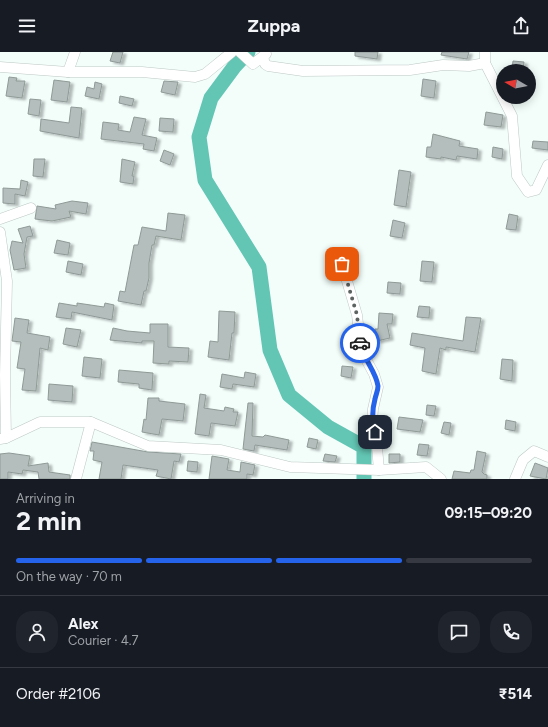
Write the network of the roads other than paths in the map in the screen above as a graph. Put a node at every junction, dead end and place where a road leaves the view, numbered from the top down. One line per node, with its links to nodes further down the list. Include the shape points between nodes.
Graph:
1 (74, 52): 8 (street)
2 (232, 52): 8 (street, via 205,74 195,77 142,72)
3 (240, 52): 5 (street, via 253,64)
4 (485, 52): 6 (street)
5 (265, 54): 6 (street, via 265,64 268,66 303,71 410,70)
6 (485, 63): 9 (street, via 512,116 517,176 528,192 536,190)
7 (0, 67): 8 (street)
8 (68, 72)
9 (548, 165)
10 (30, 208): 11 (street)
11 (0, 219)
12 (0, 232): 15 (street, via 7,281)
13 (342, 264): 17 (street, via 357,315 361,350 374,374 378,388 372,423 378,447)
14 (91, 422): 15 (street, via 40,422); 17 (street, via 148,446 221,450 290,467); 18 (street)
15 (3, 439)
16 (548, 456): 20 (street, via 534,451 523,460)
17 (379, 470): 19 (street, via 426,467)
18 (76, 479)
19 (441, 479)
20 (516, 479)

